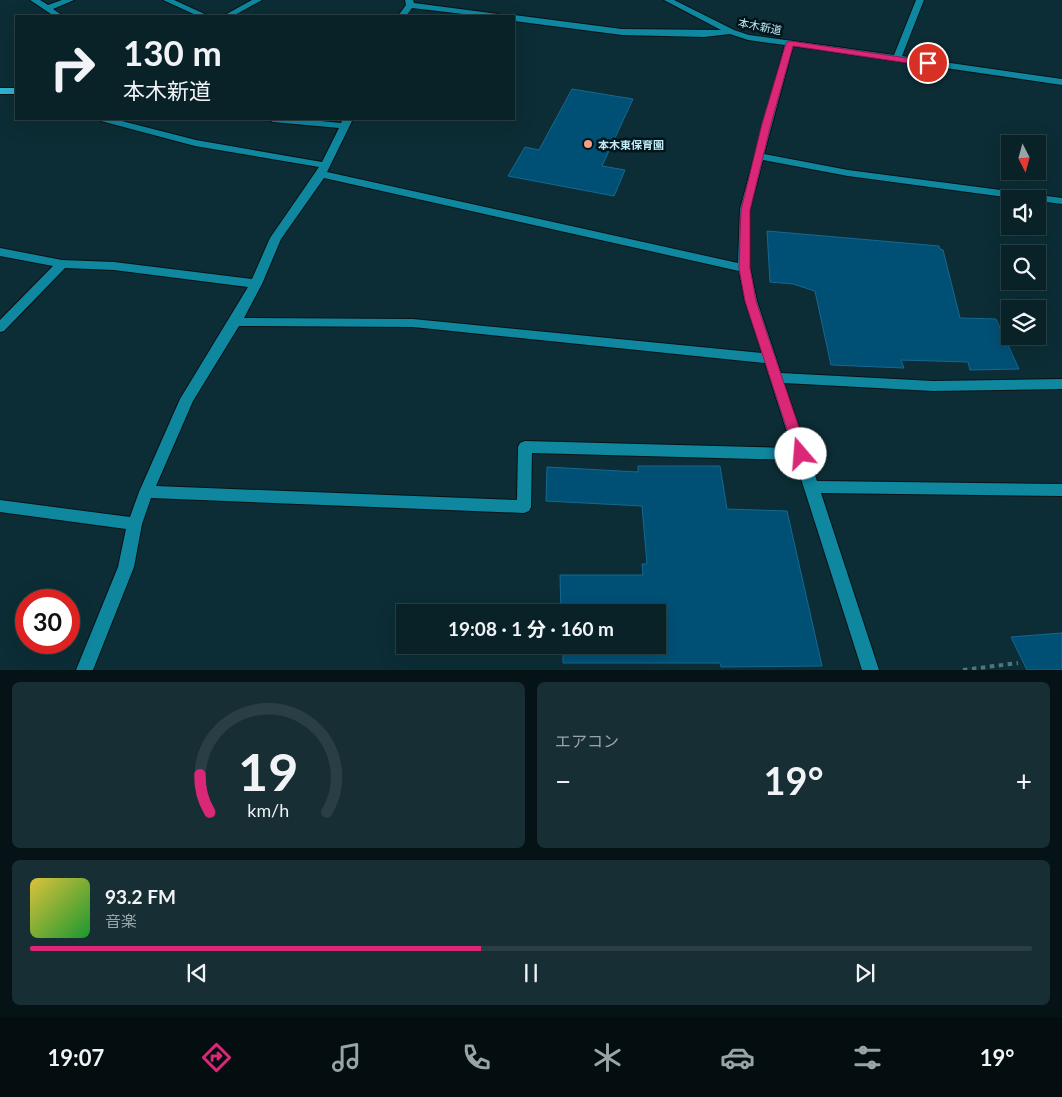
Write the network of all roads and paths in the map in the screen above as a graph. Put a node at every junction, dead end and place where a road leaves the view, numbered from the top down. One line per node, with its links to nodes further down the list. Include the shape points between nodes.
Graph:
1 (34, 0): 8 (street)
2 (70, 0): 8 (street)
3 (167, 0): 10 (street)
4 (258, 0): 11 (street)
5 (668, 0): 15 (street, 本木新道)
6 (920, 0): 17 (street)
7 (409, 3): 12 (street); 13 (street)
8 (47, 8): 9 (street)
9 (58, 15)
10 (203, 15)
11 (229, 15)
12 (403, 15)
13 (491, 15)
14 (515, 18): 15 (street, via 622,32)
15 (731, 32): 16 (street, 本木新道)
16 (790, 43): 17 (street, 本木新道); 24 (street)
17 (896, 59): 18 (street, 本木新道)
18 (1062, 82)
19 (0, 91): 20 (main road)
20 (15, 91)
21 (108, 120): 25 (street, via 195,143)
22 (292, 120): 23 (street)
23 (347, 123): 25 (street)
24 (760, 156): 26 (street, via 848,173); 29 (street, via 746,210)
25 (322, 170): 29 (street); 30 (street, via 276,238)
26 (1062, 201)
27 (0, 252): 28 (street)
28 (62, 264): 30 (street, via 114,266); 32 (street)
29 (744, 268): 33 (street)
30 (256, 284): 31 (street)
31 (235, 322): 33 (street, via 413,323); 39 (street, via 187,399)
32 (0, 328)
33 (770, 360): 34 (street)
34 (776, 378): 35 (street, via 933,386); 36 (street)
35 (1062, 384)
36 (801, 454): 37 (street); 39 (street, via 525,447 524,507)
37 (811, 487): 38 (street); 44 (street)
38 (1062, 490)
39 (146, 492): 41 (street)
40 (0, 506): 41 (street)
41 (135, 524): 43 (street, via 126,567)
42 (1018, 663): 45 (path)
43 (84, 670)
44 (871, 670)
45 (963, 670)

